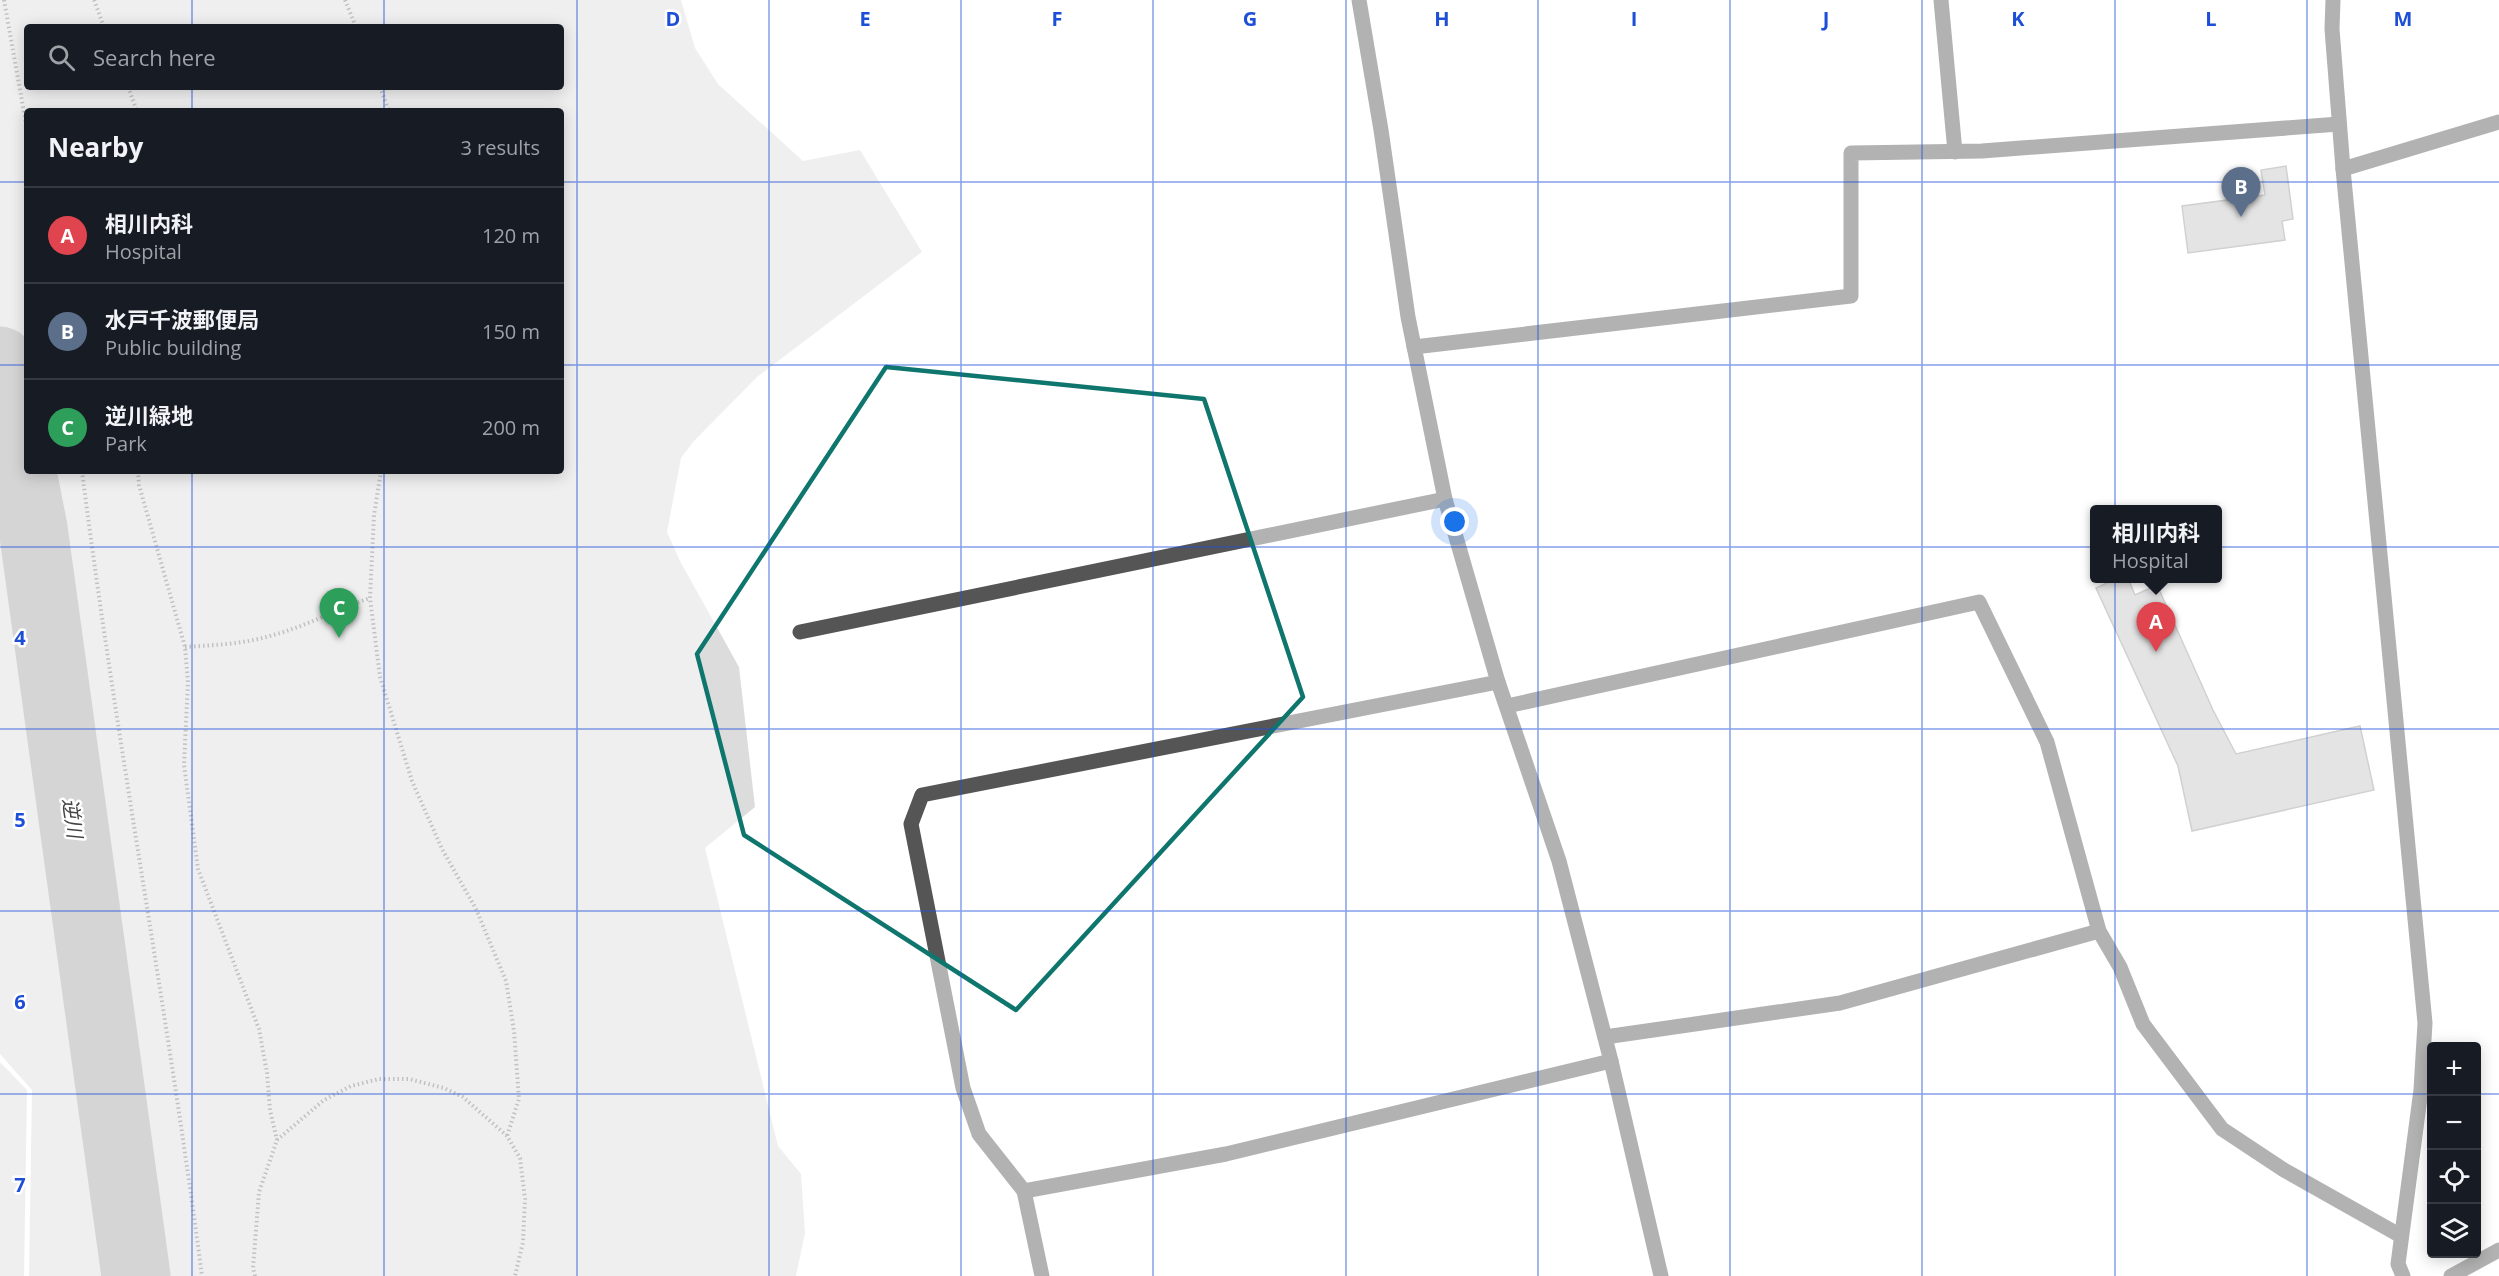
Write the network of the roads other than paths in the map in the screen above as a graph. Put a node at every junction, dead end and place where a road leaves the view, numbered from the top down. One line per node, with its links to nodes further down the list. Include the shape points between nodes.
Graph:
1 (1359, 0): 8 (street)
2 (1941, 0): 6 (street)
3 (2333, 0): 5 (street)
4 (2499, 122): 7 (street)
5 (2340, 124): 6 (street); 7 (street)
6 (1955, 152): 8 (street, via 1851,153 1851,296)
7 (2343, 169): 17 (street, via 2425,1023 2421,1090)
8 (1414, 347): 9 (street)
9 (1444, 499): 10 (street); 11 (street)
10 (800, 632)
11 (1498, 682): 12 (street); 16 (street, via 922,795 911,825 963,1088 979,1134)
12 (1507, 706): 13 (street, via 1979,602 2047,742); 14 (street, via 1559,861)
13 (2099, 931): 14 (street, via 1840,1003); 17 (street, via 2120,967 2143,1024 2222,1129 2284,1170)
14 (1605, 1036): 15 (street)
15 (1611, 1061): 16 (street, via 1226,1154); 20 (street)
16 (1024, 1191): 19 (street)
17 (2402, 1236): 21 (street, via 2398,1264)
18 (2499, 1250): 22 (street)
19 (1042, 1276)
20 (1661, 1276)
21 (2403, 1276)
22 (2451, 1276)

